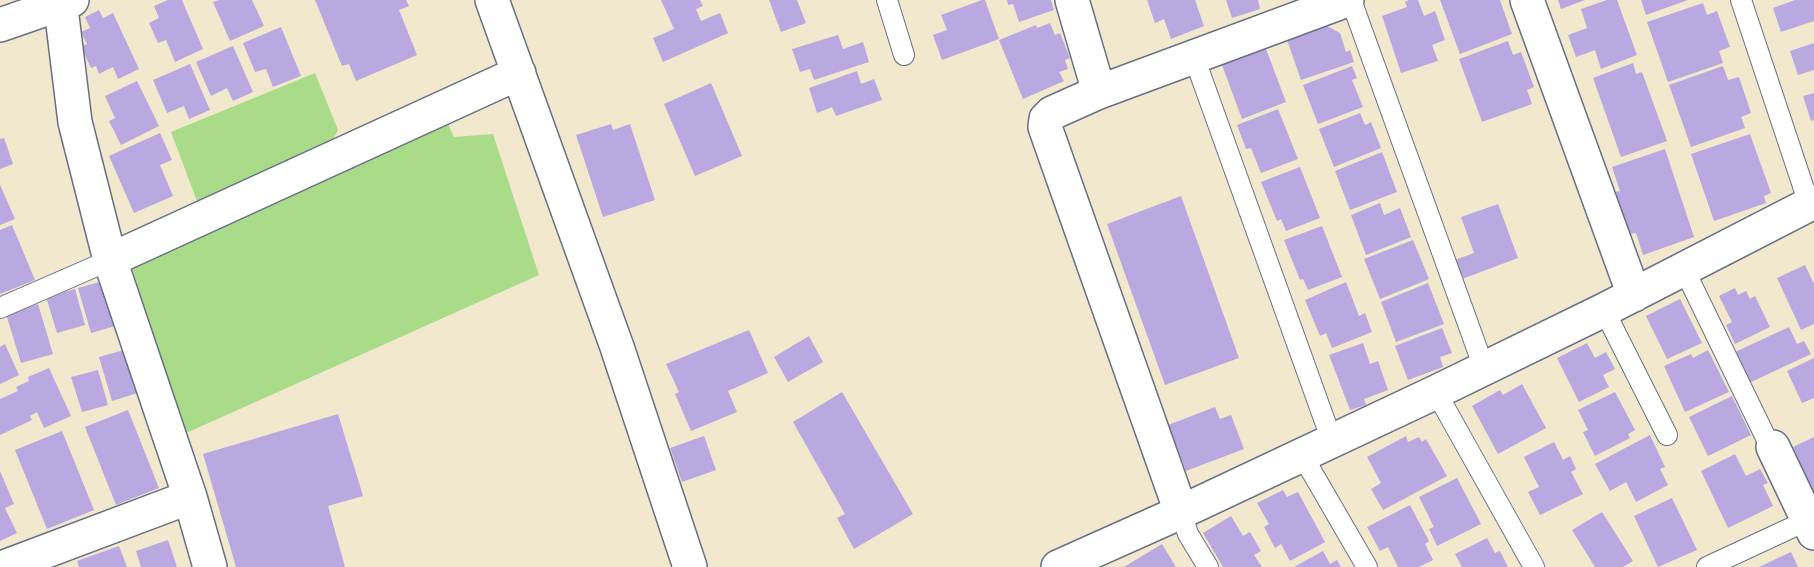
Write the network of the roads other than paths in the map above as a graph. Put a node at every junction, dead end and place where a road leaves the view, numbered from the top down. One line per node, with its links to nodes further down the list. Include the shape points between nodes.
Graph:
1 (492, 0): 11 (street)
2 (888, 0): 9 (lane)
3 (1072, 0): 12 (street)
4 (1349, 0): 10 (street); 19 (lane)
5 (1527, 0): 16 (street)
6 (1741, 0): 13 (lane)
7 (65, 1): 8 (street); 14 (street, via 75,122)
8 (0, 25)
9 (904, 55)
10 (1194, 57): 12 (street); 22 (lane)
11 (519, 73): 14 (street); 30 (street)
12 (1099, 92): 26 (street, via 1052,113 1045,127)
13 (1812, 203): 15 (street)
14 (110, 260): 17 (lane); 25 (street)
15 (1684, 269): 16 (street); 23 (lane)
16 (1634, 295): 18 (street)
17 (0, 308)
18 (1604, 310): 19 (street); 21 (lane)
19 (1484, 368): 20 (street)
20 (1436, 392): 22 (street); 34 (lane)
21 (1667, 435)
22 (1332, 441): 24 (street)
23 (1773, 447): 27 (street)
24 (1302, 455): 26 (street); 33 (lane)
25 (190, 497): 28 (street); 29 (street)
26 (1181, 512): 31 (street); 32 (lane, via 1188,534)
27 (1811, 526): 35 (lane)
28 (4, 567)
29 (210, 567)
30 (690, 567)
31 (1058, 567)
32 (1208, 567)
33 (1367, 567)
34 (1534, 567)
35 (1707, 567)

